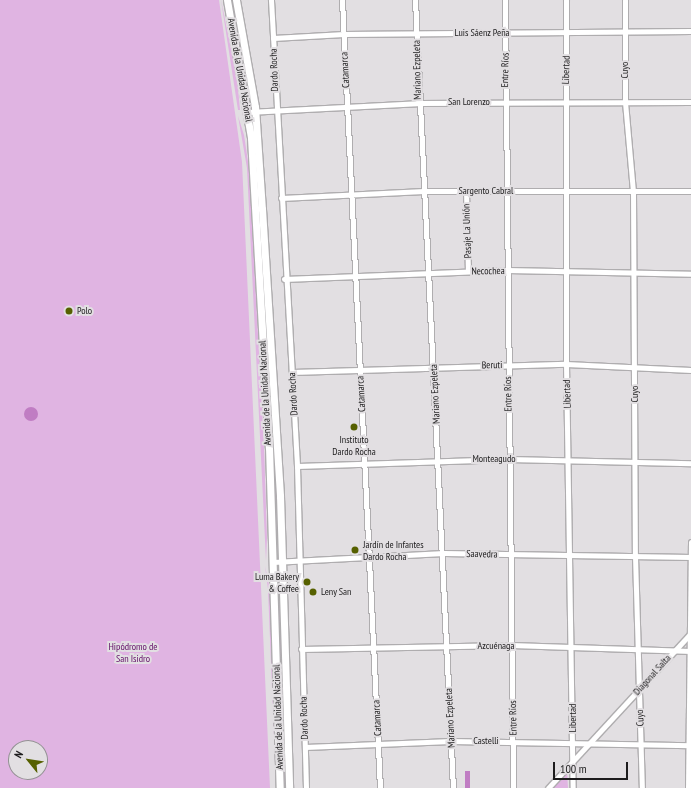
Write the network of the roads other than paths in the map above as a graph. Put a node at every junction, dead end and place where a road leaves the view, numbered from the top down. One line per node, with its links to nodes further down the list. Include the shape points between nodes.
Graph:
1 (227, 0): 22 (main road, Avenida de la Unidad Nacional)
2 (236, 0): 22 (main road, Avenida de la Unidad Nacional)
3 (271, 0): 15 (street, Dardo Rocha)
4 (342, 0): 14 (street, Catamarca)
5 (415, 0): 12 (street, Mariano Ezpeleta)
6 (505, 0): 13 (street, Entre Ríos)
7 (566, 0): 10 (street, Libertad)
8 (625, 0): 11 (street, Cuyo)
9 (691, 31): 11 (street, Luis Sáenz Peña)
10 (567, 32): 11 (street, Luis Sáenz Peña); 13 (street, Luis Sáenz Peña); 17 (street, Libertad)
11 (625, 32): 18 (street, Cuyo)
12 (416, 33): 13 (street, Luis Sáenz Peña); 14 (street, Luis Sáenz Peña); 20 (street, Mariano Ezpeleta)
13 (506, 33): 16 (street, Entre Ríos)
14 (344, 34): 15 (street, Luis Sáenz Peña); 21 (street, Catamarca)
15 (273, 38): 23 (street, Dardo Rocha)
16 (504, 102): 17 (street, San Lorenzo); 20 (street, San Lorenzo); 26 (street, Entre Ríos)
17 (564, 102): 18 (street, San Lorenzo); 27 (street, Libertad)
18 (625, 102): 19 (street, San Lorenzo); 28 (street, Cuyo)
19 (691, 102)
20 (417, 103): 21 (street, San Lorenzo); 24 (street, Mariano Ezpeleta)
21 (347, 107): 23 (street, San Lorenzo); 30 (street, Catamarca)
22 (252, 112): 23 (street, San Lorenzo); 62 (main road, Avenida de la Unidad Nacional); 63 (main road, Avenida de la Unidad Nacional)
23 (276, 112): 31 (street, Dardo Rocha)
24 (424, 191): 25 (street, Sargento Cabral); 30 (street, Sargento Cabral); 34 (street, Mariano Ezpeleta)
25 (466, 191): 26 (street, Sargento Cabral); 33 (street, Pasaje La Unión)
26 (506, 191): 27 (street, Sargento Cabral); 32 (street, Entre Ríos)
27 (566, 191): 28 (street, Sargento Cabral); 35 (street, Libertad)
28 (633, 191): 29 (street, Sargento Cabral); 36 (street, Cuyo)
29 (691, 191)
30 (352, 195): 31 (street, Sargento Cabral); 37 (street, Catamarca)
31 (281, 198): 39 (street, Dardo Rocha)
32 (507, 270): 33 (street, Necochea); 35 (street, Necochea); 41 (street, Entre Ríos)
33 (468, 271): 34 (street, Necochea)
34 (428, 272): 37 (street, Necochea); 42 (street, Mariano Ezpeleta)
35 (566, 272): 36 (street, Necochea); 40 (street, Libertad)
36 (634, 272): 38 (street, Necochea); 43 (street, Cuyo)
37 (355, 274): 39 (street, Necochea); 44 (street, Catamarca)
38 (691, 274)
39 (284, 279): 46 (street, Dardo Rocha)
40 (566, 364): 41 (street, Beruti); 43 (street, Beruti); 49 (street, Libertad)
41 (507, 365): 42 (street, Beruti); 47 (street, Entre Ríos)
42 (434, 366): 44 (street, Beruti); 48 (street, Mariano Ezpeleta)
43 (635, 366): 45 (street, Beruti); 50 (street, Cuyo)
44 (360, 370): 46 (street, Beruti); 52 (street, Catamarca)
45 (691, 370)
46 (292, 372): 53 (street, Dardo Rocha)
47 (509, 459): 48 (street, Monteagudo); 49 (street, Monteagudo); 56 (street, Entre Ríos)
48 (438, 460): 52 (street, Monteagudo); 55 (street, Mariano Ezpeleta)
49 (568, 460): 50 (street, Monteagudo); 58 (street, Libertad)
50 (635, 462): 51 (street, Monteagudo); 59 (street, Cuyo)
51 (691, 463)
52 (365, 464): 53 (street, Monteagudo); 57 (street, Catamarca)
53 (298, 466): 61 (street, Dardo Rocha)
54 (691, 542): 60 (street)
55 (444, 553): 56 (street, Saavedra); 57 (street, Saavedra); 66 (street, Mariano Ezpeleta)
56 (510, 554): 58 (street, Saavedra); 65 (street, Entre Ríos)
57 (368, 555): 61 (street, Saavedra); 69 (street, Catamarca)
58 (569, 555): 59 (street, Saavedra); 67 (street, Libertad)
59 (635, 556): 60 (street, Saavedra); 70 (street, Cuyo)
60 (691, 557): 64 (street)
61 (299, 560): 62 (street, Saavedra); 68 (street, Dardo Rocha)
62 (282, 561): 63 (street, Saavedra); 84 (main road, Avenida de la Unidad Nacional)
63 (273, 562): 83 (main road, Avenida de la Unidad Nacional)
64 (690, 634): 71 (street, Diagonal Salta); 72 (street)
65 (512, 645): 66 (street, Azcuénaga); 67 (street, Azcuénaga); 75 (street, Entre Ríos)
66 (446, 646): 69 (street, Azcuénaga); 74 (street, Mariano Ezpeleta)
67 (572, 648): 70 (street, Azcuénaga); 76 (street, Libertad)
68 (301, 649): 69 (street, Azcuénaga); 81 (street, Dardo Rocha)
69 (374, 649): 78 (street, Catamarca)
70 (638, 649): 71 (street, Azcuénaga); 73 (street, Cuyo)
71 (674, 651): 72 (street, Azcuénaga); 73 (street, Diagonal Salta)
72 (691, 651): 80 (street)
73 (639, 690): 77 (street, Diagonal Salta); 79 (street, Cuyo)
74 (451, 741): 75 (street, Castelli); 78 (street, Castelli); 87 (street, Mariano Ezpeleta)
75 (513, 741): 76 (street, Castelli); 88 (street, Entre Ríos)
76 (573, 742): 77 (street, Castelli); 82 (street, Libertad)
77 (590, 743): 79 (street, Castelli); 82 (street, Diagonal Salta)
78 (378, 744): 81 (street, Castelli); 86 (street, Catamarca)
79 (641, 744): 80 (street, Castelli); 91 (street, Cuyo)
80 (690, 745): 92 (street)
81 (305, 747): 85 (street, Dardo Rocha)
82 (572, 762): 89 (street, Diagonal Salta); 90 (street, Libertad)
83 (280, 788)
84 (289, 788)
85 (306, 788)
86 (380, 788)
87 (452, 788)
88 (513, 788)
89 (548, 788)
90 (573, 788)
91 (642, 788)
92 (688, 788)

